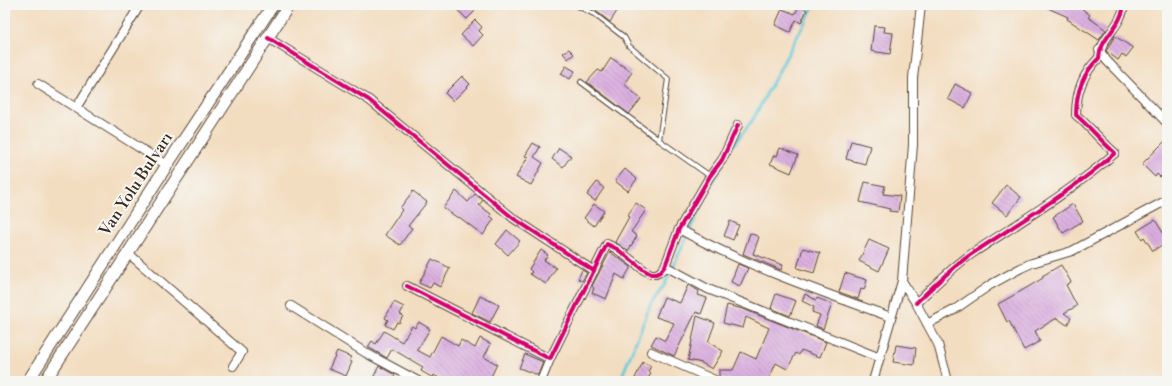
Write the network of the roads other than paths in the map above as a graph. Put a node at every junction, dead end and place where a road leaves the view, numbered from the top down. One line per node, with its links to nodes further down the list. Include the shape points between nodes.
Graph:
1 (140, 5): 11 (street)
2 (273, 5): 15 (main road, Van Yolu Bulvarı)
3 (289, 5): 7 (main road)
4 (576, 5): 14 (lane, via 594,14 624,37 628,46 668,79)
5 (921, 5): 22 (street, via 913,78 914,145)
6 (1124, 5): 8 (street, via 1123,13)
7 (268, 38): 19 (main road); 21 (street, via 369,100 513,218)
8 (1099, 50): 12 (street); 24 (street, via 1098,58 1081,84 1076,102 1076,115 1115,153 1068,191 975,251)
9 (582, 82): 14 (lane)
10 (38, 84): 11 (street)
11 (76, 108): 15 (street)
12 (1167, 123)
13 (738, 125): 16 (street, via 722,160)
14 (659, 140): 16 (lane)
15 (167, 165): 32 (main road, Van Yolu Bulvarı)
16 (710, 176): 18 (street)
17 (1167, 200): 27 (street, via 1072,251 1021,268)
18 (679, 229): 20 (street); 26 (street, via 720,251 770,272)
19 (128, 253): 31 (street, via 242,352); 33 (main road)
20 (665, 266): 21 (street, via 660,272 651,274 607,244); 29 (street, via 708,289)
21 (594, 272): 30 (street)
22 (902, 281): 24 (street); 26 (street)
23 (407, 286): 30 (street)
24 (916, 303): 27 (street)
25 (291, 306): 34 (street, via 366,353)
26 (891, 317): 29 (street)
27 (927, 324): 38 (street, via 938,344)
28 (651, 352): 36 (street)
29 (880, 358): 37 (street)
30 (550, 359): 35 (street)
31 (233, 366)
32 (28, 381)
33 (45, 381)
34 (418, 381)
35 (541, 381)
36 (717, 381)
37 (873, 381)
38 (948, 381)

